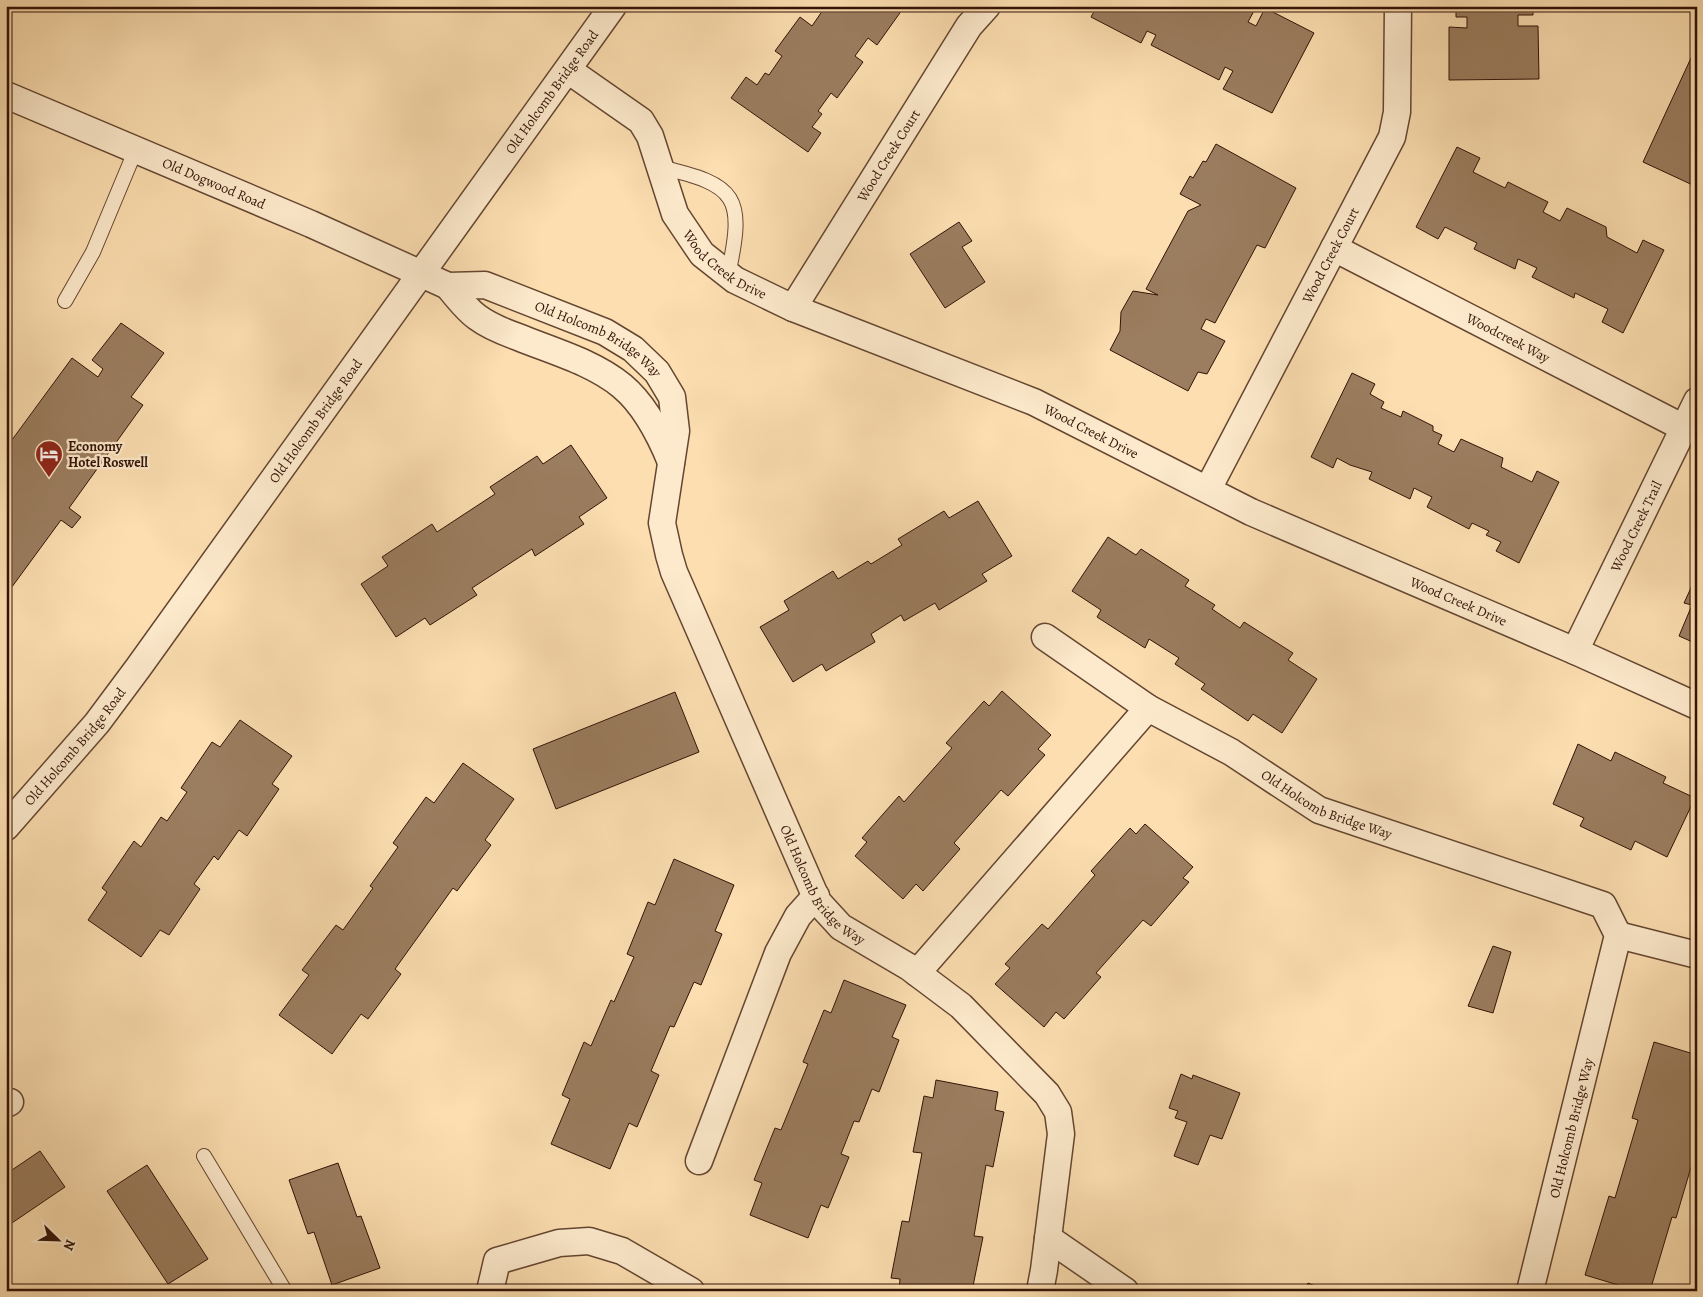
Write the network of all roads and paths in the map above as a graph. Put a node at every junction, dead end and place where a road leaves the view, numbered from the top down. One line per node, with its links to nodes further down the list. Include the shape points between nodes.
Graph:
1 (613, 6): 4 (street, Old Holcomb Bridge Road)
2 (987, 6): 13 (street, Wood Creek Court, via 969,26)
3 (1398, 6): 8 (street, Wood Creek Court, via 1397,112 1392,137)
4 (568, 70): 7 (street, Wood Creek Drive, via 641,121 650,136); 9 (street, Old Holcomb Bridge Road)
5 (6, 95): 6 (street, Old Dogwood Road)
6 (136, 150): 9 (street, Old Dogwood Road); 12 (lane, via 93,252)
7 (660, 167): 10 (street, Wood Creek Drive, via 675,214 702,254); 10 (lane, via 712,183 726,192 734,204 735,242)
8 (1334, 248): 15 (street, Woodcreek Way); 17 (street, Wood Creek Court)
9 (422, 274): 11 (street, Old Holcomb Bridge Way); 22 (street, Old Holcomb Bridge Road, via 97,723)
10 (728, 274): 13 (street, Wood Creek Drive)
11 (448, 286): 16 (street, Old Holcomb Bridge Way, via 477,318 498,330 585,364 624,387 652,421); 16 (street, Old Holcomb Bridge Way, via 485,285 605,332 633,349 657,372 672,397 676,431)
12 (66, 301)
13 (793, 308): 17 (street, Wood Creek Drive, via 1034,402)
14 (1697, 401): 15 (street, Wood Creek Trail)
15 (1684, 428): 19 (street, Wood Creek Trail)
16 (671, 462): 23 (street, Old Holcomb Bridge Way, via 662,523 668,555)
17 (1208, 489): 19 (street, Wood Creek Drive, via 1251,512)
18 (1045, 637): 21 (street, Old Holcomb Bridge Way)
19 (1575, 651): 20 (street, Wood Creek Drive)
20 (1697, 706)
21 (1148, 708): 24 (street, Old Holcomb Bridge Way, via 1231,752 1319,810 1603,905); 26 (street)
22 (6, 827)
23 (816, 896): 26 (street, Old Holcomb Bridge Way, via 841,927); 28 (street, via 798,916 778,953)
24 (1618, 935): 25 (street); 35 (street, Old Holcomb Bridge Way)
25 (1697, 955)
26 (917, 973): 29 (street, Old Holcomb Bridge Way, via 960,1006 1047,1094 1058,1112 1061,1134)
27 (204, 1156): 30 (lane)
28 (699, 1161)
29 (1048, 1238): 33 (street, Old Holcomb Bridge Way); 34 (street)
30 (285, 1291)
31 (490, 1291): 32 (street, via 498,1260 559,1244 589,1241 622,1251)
32 (691, 1291)
33 (1040, 1291)
34 (1125, 1291)
35 (1530, 1291)

